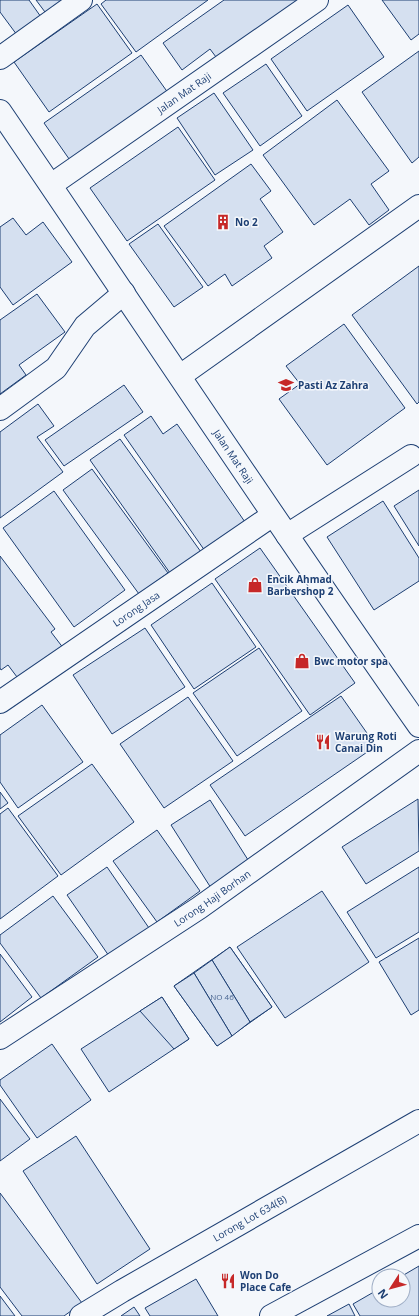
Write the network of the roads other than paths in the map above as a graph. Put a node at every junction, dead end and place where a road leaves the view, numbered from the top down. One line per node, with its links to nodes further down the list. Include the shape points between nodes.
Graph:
1 (81, 0): 3 (street)
2 (317, 0): 5 (street, Jalan Mat Raji)
3 (0, 58)
4 (0, 111): 5 (street, Jalan Mat Raji)
5 (50, 185): 7 (street, Jalan Mat Raji)
6 (419, 206): 8 (street)
7 (124, 293): 8 (street, Jalan Mat Raji); 9 (street, via 85,326 56,368)
8 (180, 376): 11 (street, Jalan Mat Raji)
9 (0, 409)
10 (411, 456): 12 (street)
11 (273, 515): 12 (street, Jalan Mat Raji); 13 (street, Lorong Jasa)
12 (287, 536): 14 (street, Jalan Mat Raji)
13 (0, 702)
14 (419, 726)
15 (419, 751): 16 (street, Lorong Haji Borhan, via 199,908)
16 (0, 1038)
17 (419, 1121): 19 (street, Lorong Lot 634(B))
18 (419, 1236): 20 (street)
19 (80, 1316)
20 (271, 1316)

